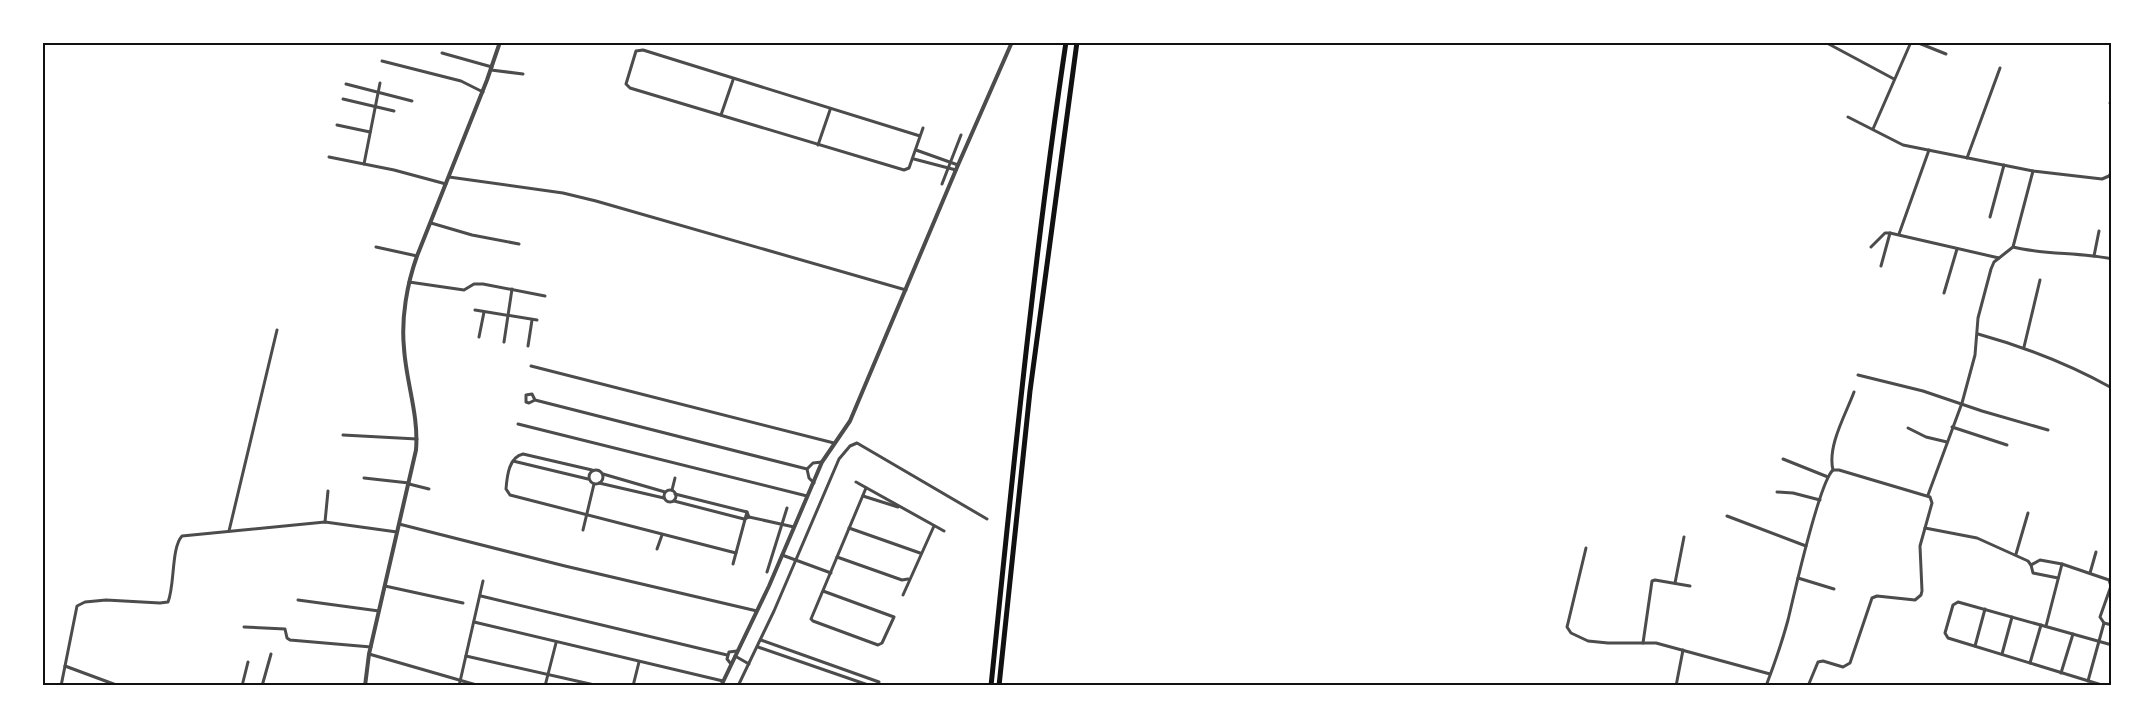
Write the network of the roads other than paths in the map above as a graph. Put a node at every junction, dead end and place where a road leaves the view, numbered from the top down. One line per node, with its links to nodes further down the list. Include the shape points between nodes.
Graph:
1 (500, 42): 13 (street)
2 (1012, 42): 44 (street)
3 (1066, 42): 227 (highway, via 1026,350)
4 (1077, 42): 228 (highway, via 1029,392)
5 (1825, 42): 9 (street)
6 (1841, 42): 9 (street)
7 (1911, 42): 16 (street)
8 (1916, 42): 11 (street)
9 (1838, 49): 16 (street)
10 (442, 53): 13 (street)
11 (1946, 54)
12 (382, 61): 21 (street, via 461,81)
13 (491, 68): 15 (street); 21 (street)
14 (2000, 68): 39 (street)
15 (523, 74)
16 (1894, 79): 31 (street)
17 (733, 80): 25 (street); 27 (street); 27 (street, via 636,51 626,84 630,88)
18 (381, 83): 20 (street)
19 (346, 84): 20 (street)
20 (379, 92): 23 (street); 24 (street)
21 (483, 92): 48 (street)
22 (343, 99): 24 (street)
23 (412, 101)
24 (376, 106): 26 (street); 32 (street)
25 (830, 110): 34 (street); 35 (street)
26 (394, 111)
27 (721, 115): 35 (street)
28 (1848, 117): 31 (street)
29 (337, 125): 32 (street)
30 (923, 128): 34 (street)
31 (1873, 129): 37 (street, via 1903,145)
32 (370, 132): 42 (street)
33 (961, 135): 41 (street)
34 (920, 136): 36 (street)
35 (818, 145): 40 (street, via 904,170)
36 (916, 150): 40 (street); 41 (street)
37 (1929, 150): 39 (street); 55 (street)
38 (329, 158): 42 (street)
39 (1967, 158): 43 (street)
40 (913, 159): 45 (street)
41 (950, 162): 44 (street); 45 (street)
42 (364, 164): 49 (street)
43 (2004, 165): 46 (street); 51 (street)
44 (957, 167): 45 (street); 69 (street)
45 (948, 168): 50 (street)
46 (2033, 171): 47 (street, via 2102,179); 59 (street)
47 (2112, 172)
48 (449, 177): 49 (street); 69 (street, via 596,201)
49 (446, 184): 52 (street)
50 (942, 184)
51 (1989, 217)
52 (431, 223): 56 (street); 61 (street)
53 (2099, 231): 62 (street)
54 (1890, 233): 55 (street); 58 (street); 65 (street)
55 (1899, 234): 60 (street)
56 (519, 244)
57 (376, 247): 61 (street)
58 (1871, 247)
59 (2013, 247): 62 (street); 63 (street)
60 (1957, 248): 63 (street); 70 (street)
61 (417, 256): 67 (street)
62 (2094, 256): 64 (street)
63 (1999, 258): 76 (street, via 1994,262 1978,318)
64 (2112, 259)
65 (1881, 266)
66 (2040, 280): 80 (street)
67 (409, 282): 68 (street, via 464,290 474,284); 92 (street, via 404,349)
68 (512, 289): 71 (street); 74 (street)
69 (906, 290): 94 (street, via 850,421)
70 (1944, 293)
71 (544, 296)
72 (474, 309): 73 (street)
73 (484, 312): 74 (street); 77 (street)
74 (509, 316): 78 (street); 79 (street, via 535,320)
75 (277, 330): 140 (street)
76 (1978, 334): 80 (street); 86 (street)
77 (478, 337)
78 (504, 342)
79 (528, 346)
80 (2024, 347): 83 (street)
81 (531, 366): 94 (street)
82 (1858, 375): 86 (street)
83 (2112, 388)
84 (1854, 392): 101 (street, via 1833,445)
85 (535, 400): 99 (street)
86 (1962, 403): 88 (street); 90 (street)
87 (518, 424): 119 (street)
88 (1952, 427): 93 (street); 95 (street)
89 (1908, 428): 93 (street)
90 (2048, 430)
91 (343, 435): 92 (street)
92 (417, 439): 108 (street)
93 (1947, 442): 117 (street)
94 (836, 443): 98 (street)
95 (2007, 445)
96 (1783, 459): 103 (street)
97 (513, 460): 100 (street, via 523,454); 106 (street); 127 (street, via 506,484 510,495)
98 (822, 462): 99 (street); 109 (street)
99 (807, 469): 109 (street)
100 (592, 470): 102 (street); 106 (street)
101 (1833, 470): 103 (street); 117 (street)
102 (603, 474): 110 (street); 114 (street)
103 (1828, 477): 122 (street)
104 (364, 478): 108 (street)
105 (675, 478): 115 (street)
106 (588, 479): 110 (street)
107 (856, 482): 111 (street)
108 (409, 483): 112 (street); 133 (street)
109 (814, 483): 119 (street)
110 (597, 484): 120 (street); 127 (street)
111 (866, 488): 118 (street); 121 (street)
112 (429, 489)
113 (328, 491): 132 (street)
114 (665, 492): 115 (street); 120 (street)
115 (674, 492): 123 (street); 125 (street)
116 (1777, 492): 122 (street)
117 (1928, 495): 138 (street, via 1932,503)
118 (863, 496): 121 (street); 137 (street)
119 (808, 497): 136 (street)
120 (664, 498): 123 (street)
121 (882, 500): 135 (street)
122 (1820, 500): 145 (street)
123 (674, 501): 130 (street)
124 (787, 508): 134 (street)
125 (747, 512): 129 (street); 130 (street)
126 (2028, 513): 151 (street)
127 (586, 516): 139 (street); 143 (street)
128 (1727, 516): 145 (street)
129 (749, 517): 130 (street); 134 (street)
130 (744, 519): 149 (street)
131 (987, 519): 153 (street, via 857,443 838,459)
132 (326, 522): 140 (street); 142 (street)
133 (399, 524): 142 (street); 176 (street)
134 (782, 525): 136 (street); 157 (street)
135 (934, 526): 141 (street); 150 (street)
136 (794, 527): 153 (street)
137 (849, 528): 150 (street); 152 (street)
138 (1925, 528): 151 (street, via 1977,538); 231 (street, via 1920,546 1921,595 1911,600 1872,598 1850,663 1843,667 1818,662)
139 (583, 530)
140 (229, 531): 205 (street, via 180,538 167,602 106,600 76,607)
141 (944, 531)
142 (397, 532): 166 (street)
143 (662, 535): 147 (street); 149 (street)
144 (1684, 537): 164 (street)
145 (1807, 546): 160 (street)
146 (1586, 548): 188 (street, via 1568,627 1571,633 1588,640)
147 (657, 549)
148 (2097, 552): 159 (street)
149 (736, 553): 154 (street)
150 (920, 553): 162 (street)
151 (2016, 555): 156 (street)
152 (837, 557): 158 (street); 162 (street)
153 (788, 558): 158 (street); 176 (street); 185 (street)
154 (733, 564)
155 (2062, 564): 156 (street, via 2040,560); 159 (street); 161 (street)
156 (2031, 565): 161 (street, via 2033,573)
157 (767, 572)
158 (831, 573): 168 (street)
159 (2090, 573): 169 (street, via 2109,580)
160 (1798, 578): 167 (street); 207 (street)
161 (2058, 578): 182 (street)
162 (908, 579): 170 (street)
163 (483, 581): 171 (street)
164 (1675, 583): 165 (street); 188 (street, via 1652,581)
165 (1690, 585)
166 (385, 586): 173 (street); 175 (street)
167 (1834, 589)
168 (823, 591): 168 (street, via 893,617 882,644 812,620)
169 (2110, 594): 179 (street, via 2100,617)
170 (903, 595)
171 (481, 596): 178 (street); 197 (street)
172 (298, 600): 175 (street)
173 (463, 603)
174 (1985, 609): 177 (street); 191 (street); 191 (street, via 1958,602 1953,605 1945,633 1946,637)
175 (379, 611): 192 (street)
176 (757, 611): 198 (street)
177 (2012, 617): 180 (street); 196 (street)
178 (474, 622): 187 (street); 199 (street)
179 (2104, 623): 181 (street); 186 (street)
180 (2041, 625): 182 (street); 202 (street)
181 (2112, 625)
182 (2046, 626): 184 (street)
183 (244, 627): 192 (street, via 285,628 290,640)
184 (2073, 634): 186 (street); 206 (street)
185 (761, 640): 190 (street); 209 (street)
186 (2098, 641): 189 (street); 211 (street)
187 (556, 643): 201 (street); 208 (street)
188 (1643, 643): 193 (street)
189 (2112, 645)
190 (758, 646): 204 (street); 213 (street)
191 (1975, 646): 196 (street)
192 (371, 647): 195 (street)
193 (1683, 650): 207 (street); 229 (street)
194 (271, 654): 218 (street)
195 (369, 654): 210 (street); 219 (street)
196 (2002, 654): 202 (street)
197 (727, 655): 198 (street, via 733,650); 203 (street)
198 (736, 655): 203 (street); 204 (street)
199 (466, 656): 208 (street); 210 (street)
200 (248, 662): 217 (street)
201 (639, 662): 214 (street); 224 (street)
202 (2030, 663): 206 (street)
203 (731, 664): 214 (street)
204 (749, 664): 225 (street)
205 (65, 666): 215 (street); 216 (street)
206 (2061, 673): 211 (street)
207 (1770, 674): 230 (street)
208 (549, 675): 222 (street); 223 (street)
209 (866, 677): 212 (street); 213 (street)
210 (458, 680): 220 (street); 221 (street)
211 (2088, 681): 232 (street)
212 (879, 682)
213 (863, 683): 226 (street)
214 (722, 684)
215 (61, 686)
216 (119, 686)
217 (242, 686)
218 (262, 686)
219 (366, 686)
220 (459, 686)
221 (480, 686)
222 (545, 686)
223 (599, 686)
224 (633, 686)
225 (738, 686)
226 (870, 686)
227 (991, 686)
228 (999, 686)
229 (1676, 686)
230 (1766, 686)
231 (1808, 686)
232 (2105, 686)

